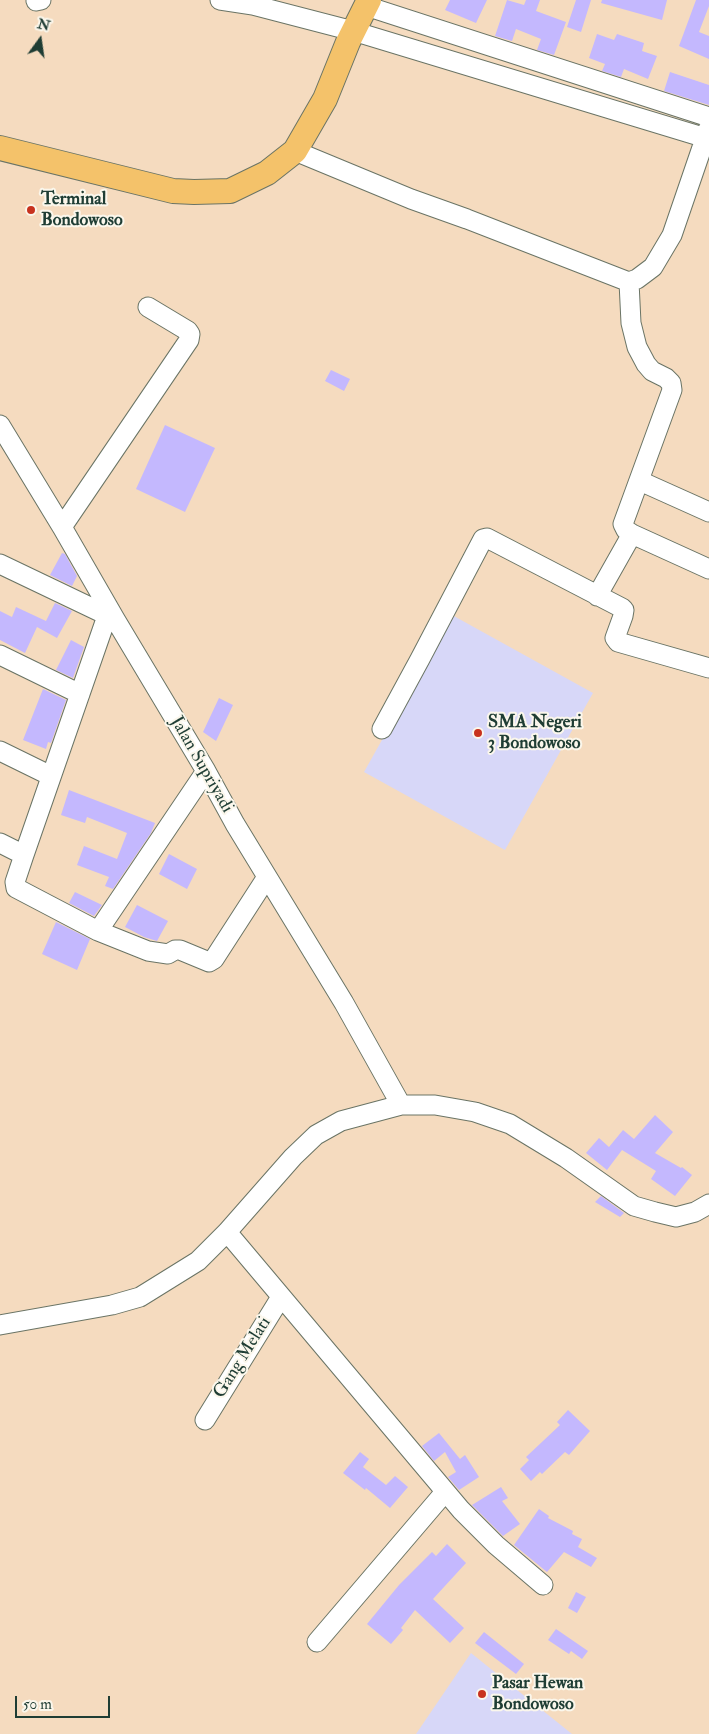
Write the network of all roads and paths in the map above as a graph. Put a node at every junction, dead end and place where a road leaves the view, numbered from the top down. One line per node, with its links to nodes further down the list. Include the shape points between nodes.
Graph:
1 (220, 0): 3 (street)
2 (367, 3): 3 (main road); 4 (street)
3 (353, 31): 5 (street); 7 (main road, via 325,99)
4 (709, 117)
5 (708, 134): 8 (street, via 672,235 653,267)
6 (0, 148): 7 (main road, via 174,191 194,192 230,191 267,173)
7 (295, 151): 8 (street)
8 (628, 282): 11 (street, via 631,323 637,347 646,364 671,383 672,390)
9 (148, 307): 13 (street, via 185,328 190,334 189,340)
10 (0, 426): 13 (street, Jalan Supriyadi)
11 (640, 481): 12 (street); 14 (street, via 623,524)
12 (709, 512)
13 (62, 526): 18 (street, Jalan Supriyadi)
14 (632, 534): 16 (street); 17 (street)
15 (0, 564): 18 (street)
16 (709, 569)
17 (597, 596): 20 (street, via 624,610 615,633 618,642); 22 (street, via 487,538 483,539)
18 (111, 618): 21 (street); 24 (street, Jalan Supriyadi)
19 (0, 655): 21 (street)
20 (709, 668)
21 (80, 694): 25 (street)
22 (382, 729)
23 (0, 751): 25 (street)
24 (206, 771): 28 (street, Jalan Supriyadi); 29 (street)
25 (51, 776): 27 (street)
26 (0, 843): 27 (street)
27 (24, 855): 29 (street, via 16,888)
28 (267, 877): 29 (street, via 212,961 178,950 168,954 148,951); 30 (street, Jalan Supriyadi, via 344,1003)
29 (98, 931)
30 (400, 1105): 31 (street, via 435,1105 475,1112 510,1124 566,1158 634,1206 676,1217); 32 (street, via 341,1121 316,1135)
31 (709, 1204)
32 (227, 1232): 33 (street); 34 (street, via 198,1261 140,1297 112,1306)
33 (281, 1297): 35 (street, Gang Melati); 36 (street)
34 (0, 1325)
35 (205, 1420)
36 (446, 1492): 37 (street, via 496,1545); 38 (street)
37 (544, 1585)
38 (317, 1642)

